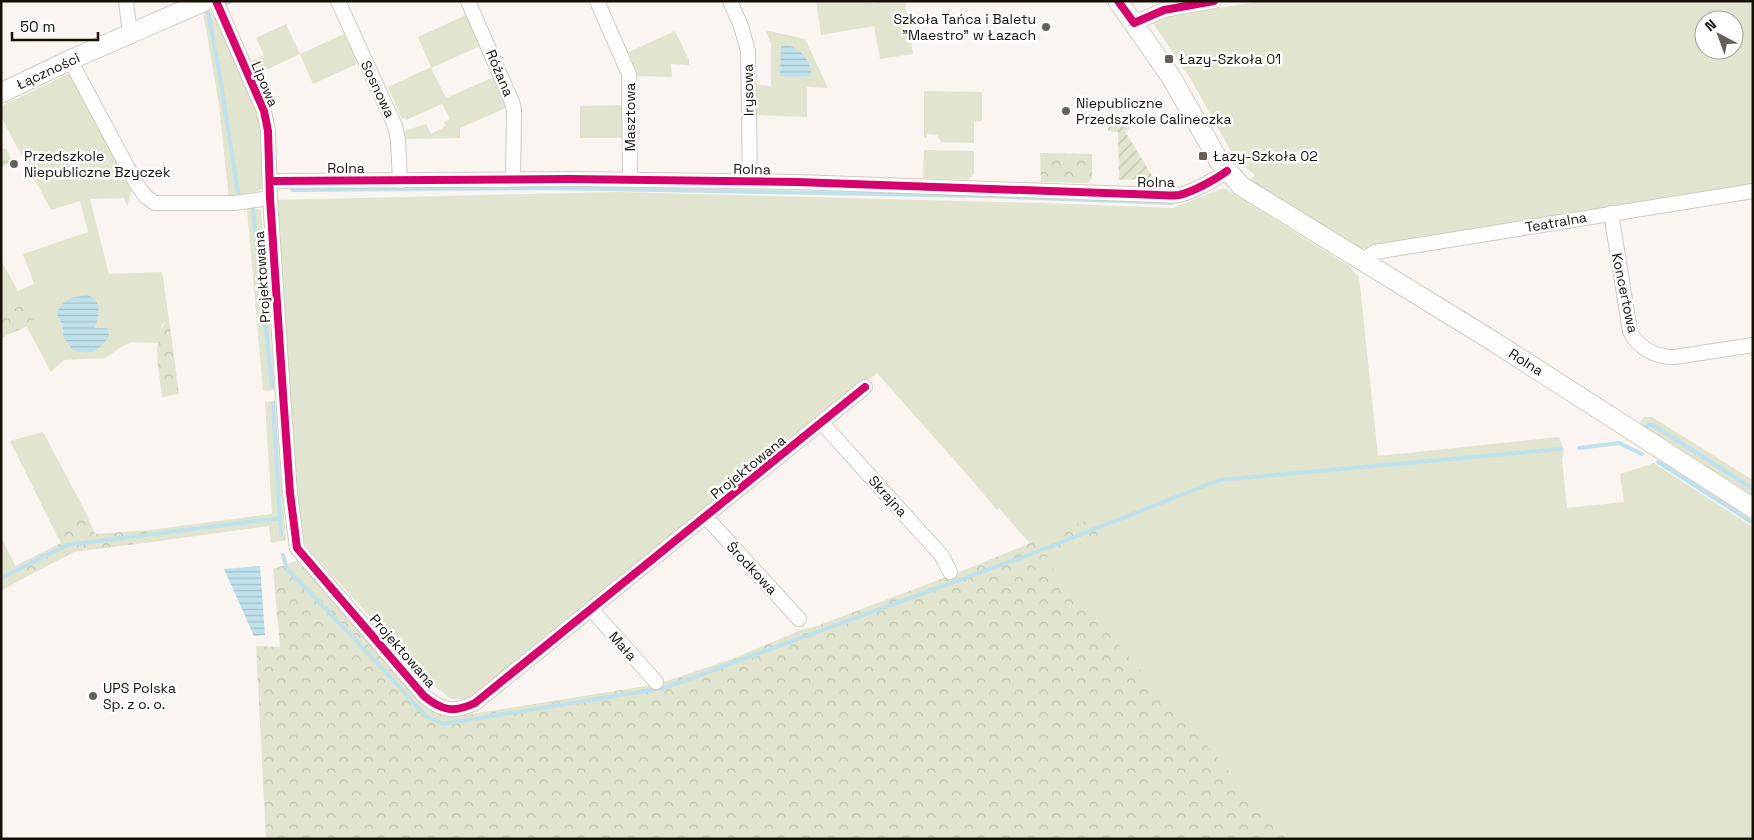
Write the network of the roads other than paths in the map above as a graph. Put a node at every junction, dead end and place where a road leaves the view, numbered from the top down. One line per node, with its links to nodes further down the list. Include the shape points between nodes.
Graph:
1 (126, 1): 11 (street)
2 (205, 1): 11 (street, Łączności)
3 (216, 1): 17 (street, Lipowa, via 264,111 269,137)
4 (338, 1): 18 (street, Sosnowa, via 395,126)
5 (468, 1): 15 (street, Różana, via 512,102)
6 (597, 1): 16 (street, Masztowa, via 629,74)
7 (730, 1): 19 (street, Irysowa, via 748,51)
8 (1118, 1): 10 (street)
9 (1214, 1): 10 (street, via 1164,10)
10 (1134, 23): 14 (street)
11 (130, 34): 12 (street, Łączności)
12 (70, 60): 13 (street, Łączności); 21 (street, via 137,185 151,201 235,203)
13 (1, 93)
14 (1227, 170): 19 (street, Rolna, via 1179,195); 23 (street, Rolna, via 1250,193)
15 (514, 180): 16 (street, Rolna); 18 (street, Rolna)
16 (630, 180): 19 (street, Rolna)
17 (270, 181): 18 (street, Rolna); 21 (street, Projektowana)
18 (400, 181)
19 (750, 182)
20 (1753, 191): 22 (street, Teatralna)
21 (270, 198): 30 (street, Projektowana, via 296,548 424,696 444,708 454,710 475,703)
22 (1611, 213): 23 (street, Teatralna, via 1375,252); 24 (street, Koncertowa, via 1634,339 1664,358)
23 (1362, 260): 27 (street, Rolna)
24 (1753, 345)
25 (865, 387): 26 (street, Projektowana)
26 (822, 423): 28 (street, Projektowana); 29 (street, Skrajna, via 942,556)
27 (1753, 508)
28 (706, 518): 30 (street, Projektowana); 31 (street, Środkowa)
29 (950, 572)
30 (591, 609): 32 (street, Mała)
31 (799, 619)
32 (656, 682)

